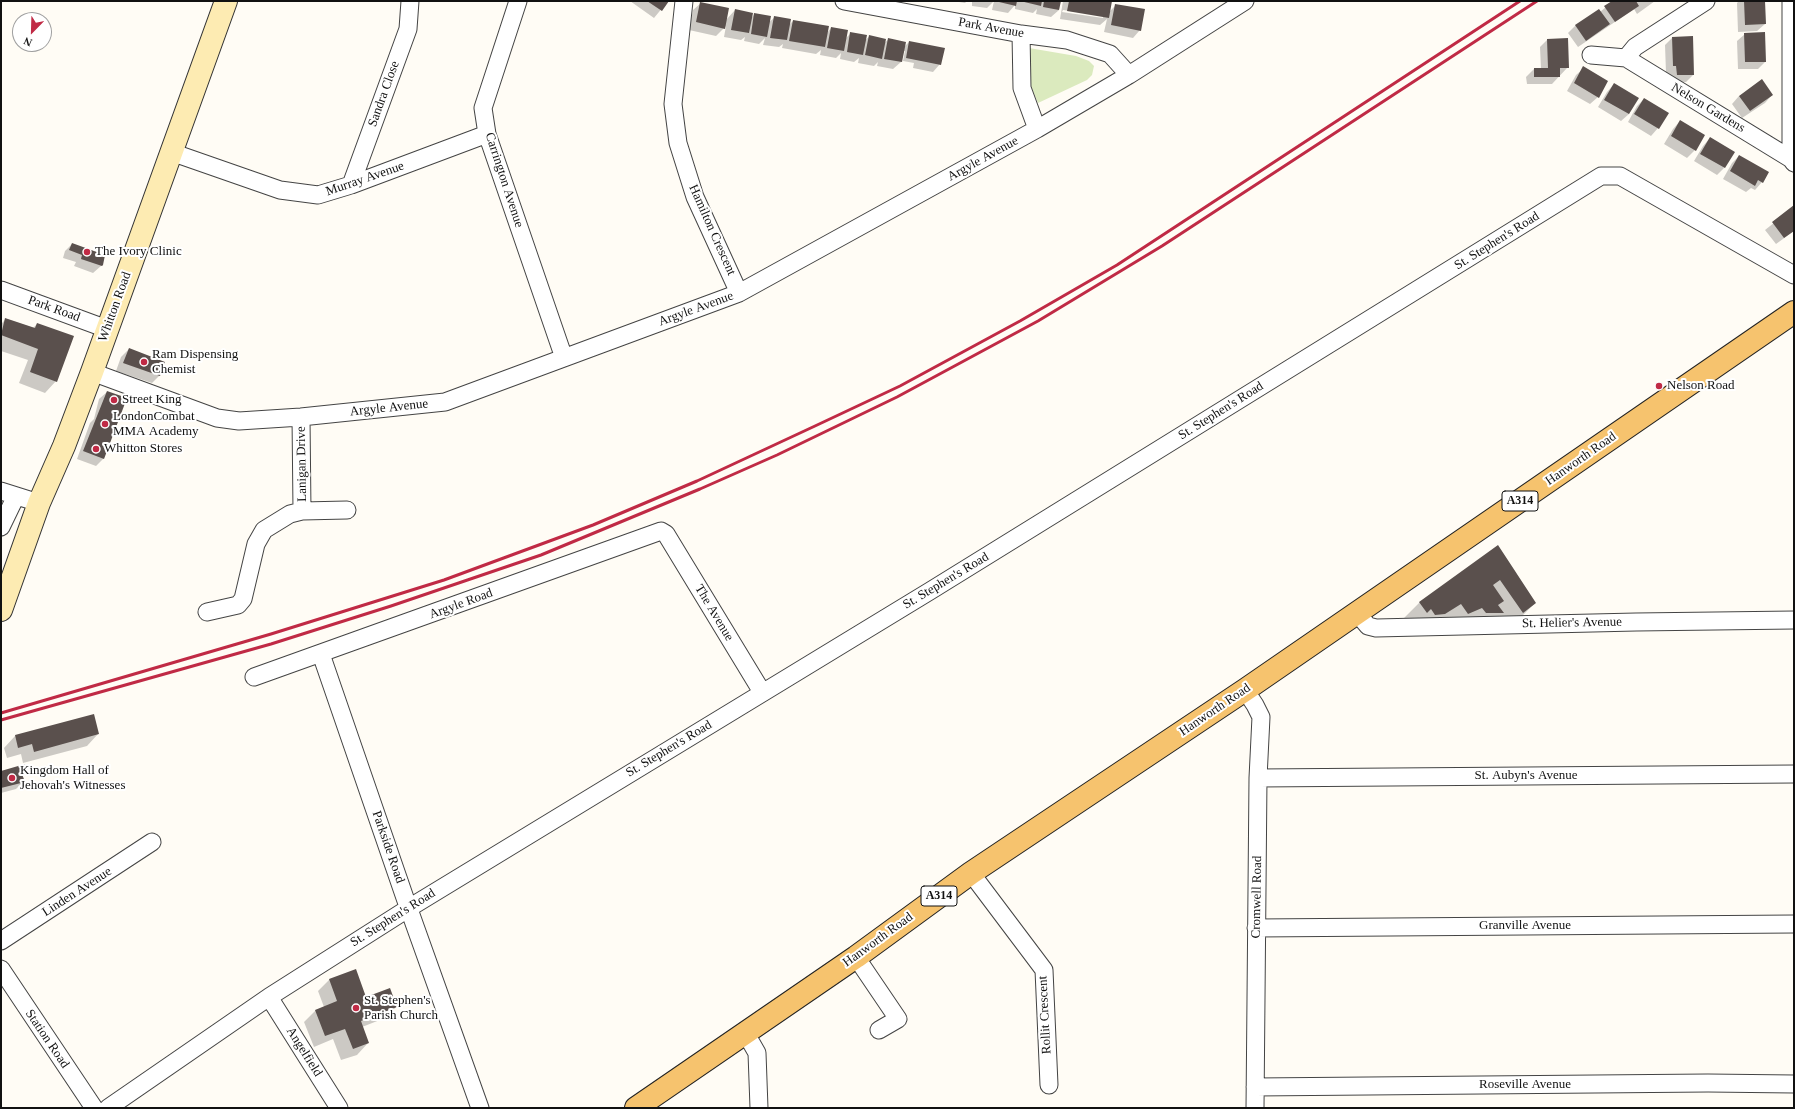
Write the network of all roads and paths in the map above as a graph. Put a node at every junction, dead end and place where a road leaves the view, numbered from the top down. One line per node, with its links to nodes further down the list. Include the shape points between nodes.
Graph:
1 (226, 1): 15 (main road, Whitton Road)
2 (410, 1): 17 (street, Sandra Close, via 408,29)
3 (518, 1): 14 (street, Carrington Avenue, via 483,108)
4 (684, 1): 20 (street, Hamilton Crescent, via 673,104 678,143 695,197)
5 (844, 1): 9 (street, Park Avenue)
6 (1245, 1): 12 (street, Argyle Avenue)
7 (1706, 1): 11 (street, via 1635,47)
8 (1791, 1): 16 (street, Nelson Gardens)
9 (1020, 34): 12 (street, Park Avenue, via 1067,40 1110,54); 13 (street, via 1022,88)
10 (1591, 56): 11 (street, Nelson Gardens)
11 (1626, 58): 16 (street, Nelson Gardens)
12 (1129, 74): 13 (street, Argyle Avenue)
13 (1037, 129): 20 (street, Argyle Avenue)
14 (487, 134): 17 (street, Murray Avenue); 23 (street, Carrington Avenue)
15 (171, 152): 17 (street, Murray Avenue, via 280,190 318,195); 22 (main road, Whitton Road)
16 (1792, 161)
17 (351, 185)
18 (1794, 275): 39 (street, St. Stephen's Road, via 1620,176 1601,176)
19 (1, 290): 22 (street, Park Road)
20 (739, 293): 23 (street, Argyle Avenue)
21 (1794, 312): 34 (main road, Hanworth Road / A314)
22 (107, 329): 24 (main road, Whitton Road)
23 (564, 358): 25 (street, Argyle Avenue, via 444,402)
24 (92, 372): 25 (street, Argyle Avenue, via 217,418 240,421); 27 (main road, Whitton Road)
25 (302, 418): 29 (street, Lanigan Drive)
26 (9, 494): 27 (street); 30 (street)
27 (39, 503): 32 (main road, Whitton Road)
28 (347, 510): 29 (street, Lanigan Drive)
29 (302, 511): 33 (street, Lanigan Drive, via 290,514 264,530 256,544 243,599 238,605)
30 (1, 526)
31 (666, 534): 36 (street, Argyle Road, via 661,531); 39 (street, The Avenue)
32 (1, 610)
33 (207, 612)
34 (1357, 613): 35 (street, St. Helier's Avenue, via 1368,626 1376,628); 38 (main road, Hanworth Road / A314)
35 (1794, 620)
36 (321, 654): 37 (street, Argyle Road); 44 (street, Parkside Road)
37 (254, 677)
38 (1245, 690): 41 (street, Cromwell Road, via 1261,717); 43 (main road, Hanworth Road / A314)
39 (762, 692): 44 (street, St. Stephen's Road)
40 (1794, 774): 41 (street, St. Aubyn's Avenue)
41 (1258, 778): 46 (street, Cromwell Road)
42 (152, 842): 47 (street, Linden Avenue)
43 (971, 873): 48 (main road, Hanworth Road / A314); 54 (street, Rollit Crescent, via 1044,970)
44 (408, 908): 50 (street, St. Stephen's Road); 59 (street, Parkside Road)
45 (1794, 924): 46 (street, Granville Avenue)
46 (1256, 928): 55 (street, Cromwell Road)
47 (1, 942)
48 (856, 957): 51 (street, via 898,1019); 52 (main road, Hanworth Road / A314)
49 (1, 969): 56 (street, Station Road)
50 (269, 997): 57 (street, St. Stephen's Road); 58 (street, Angelfield)
51 (878, 1030)
52 (745, 1032): 60 (main road, Hanworth Road / A314); 61 (street, via 757,1053)
53 (1794, 1084): 55 (street, Roseville Avenue)
54 (1049, 1085)
55 (1255, 1087): 62 (street, Cromwell Road)
56 (94, 1108)
57 (108, 1108)
58 (339, 1108)
59 (480, 1108)
60 (636, 1108)
61 (759, 1108)
62 (1255, 1108)

